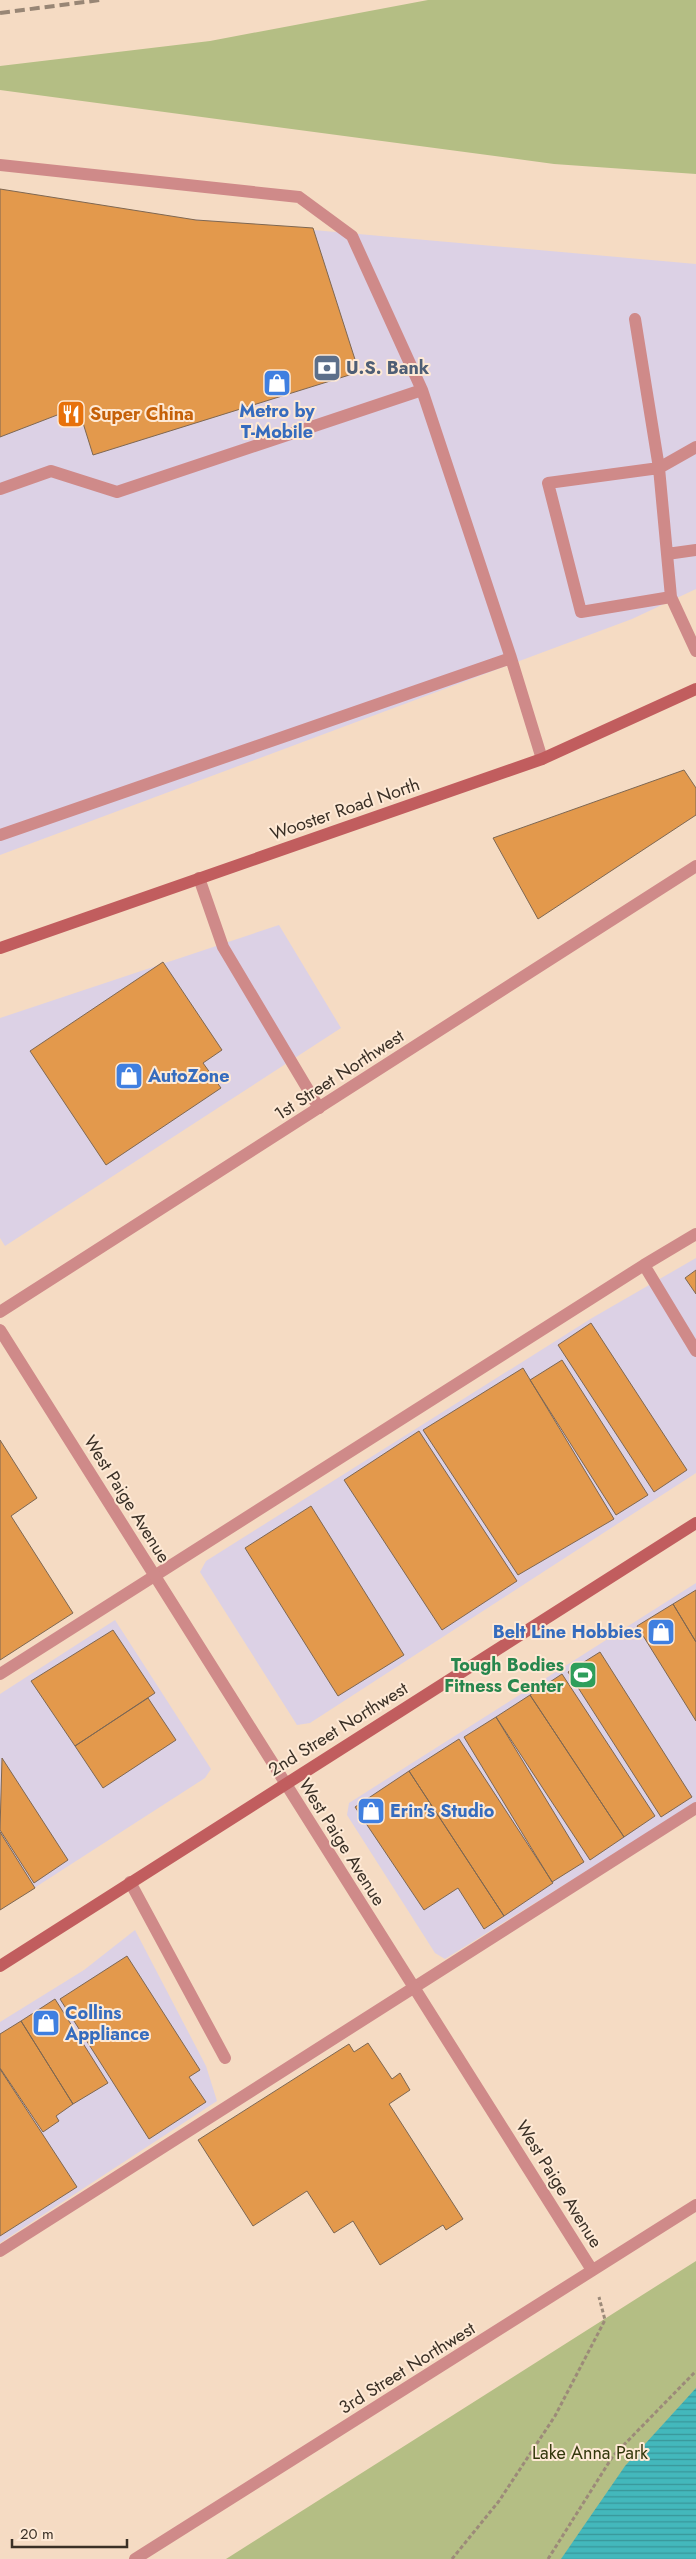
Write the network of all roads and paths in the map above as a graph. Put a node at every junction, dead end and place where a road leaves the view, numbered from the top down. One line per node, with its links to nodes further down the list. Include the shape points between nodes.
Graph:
1 (0, 165): 3 (street, via 299,198 352,236)
2 (636, 319): 5 (street)
3 (422, 390): 6 (street, via 117,492 51,471); 11 (street)
4 (696, 447): 5 (street)
5 (659, 468): 8 (street); 9 (street, via 548,483 580,612)
6 (0, 489)
7 (696, 550): 8 (street)
8 (667, 554): 9 (street)
9 (671, 597): 10 (street)
10 (696, 651)
11 (511, 658): 13 (street); 14 (street)
12 (696, 689): 13 (street, Wooster Road North)
13 (542, 759): 16 (street, Wooster Road North)
14 (0, 835)
15 (696, 866): 18 (street, 1st Street Northwest)
16 (199, 878): 17 (street, Wooster Road North); 18 (street, via 223,947)
17 (0, 948)
18 (319, 1108): 21 (street, 1st Street Northwest)
19 (696, 1234): 20 (street)
20 (644, 1265): 23 (street); 25 (street)
21 (0, 1312)
22 (0, 1330): 25 (street, West Paige Avenue)
23 (696, 1351)
24 (696, 1523): 27 (street, 2nd Street Northwest)
25 (156, 1577): 26 (street); 27 (street, West Paige Avenue)
26 (0, 1674)
27 (285, 1783): 29 (street, 2nd Street Northwest); 31 (street, West Paige Avenue)
28 (696, 1808): 31 (street)
29 (130, 1882): 30 (street, 2nd Street Northwest); 32 (street)
30 (0, 1966)
31 (413, 1986): 34 (street); 35 (street, West Paige Avenue)
32 (225, 2058)
33 (696, 2205): 35 (street, 3rd Street Northwest)
34 (0, 2251)
35 (592, 2270): 37 (street, 3rd Street Northwest); 38 (path, via 605,2320 555,2416 499,2501)
36 (696, 2371): 39 (path, via 613,2456)
37 (135, 2559)
38 (452, 2559)
39 (548, 2559)

